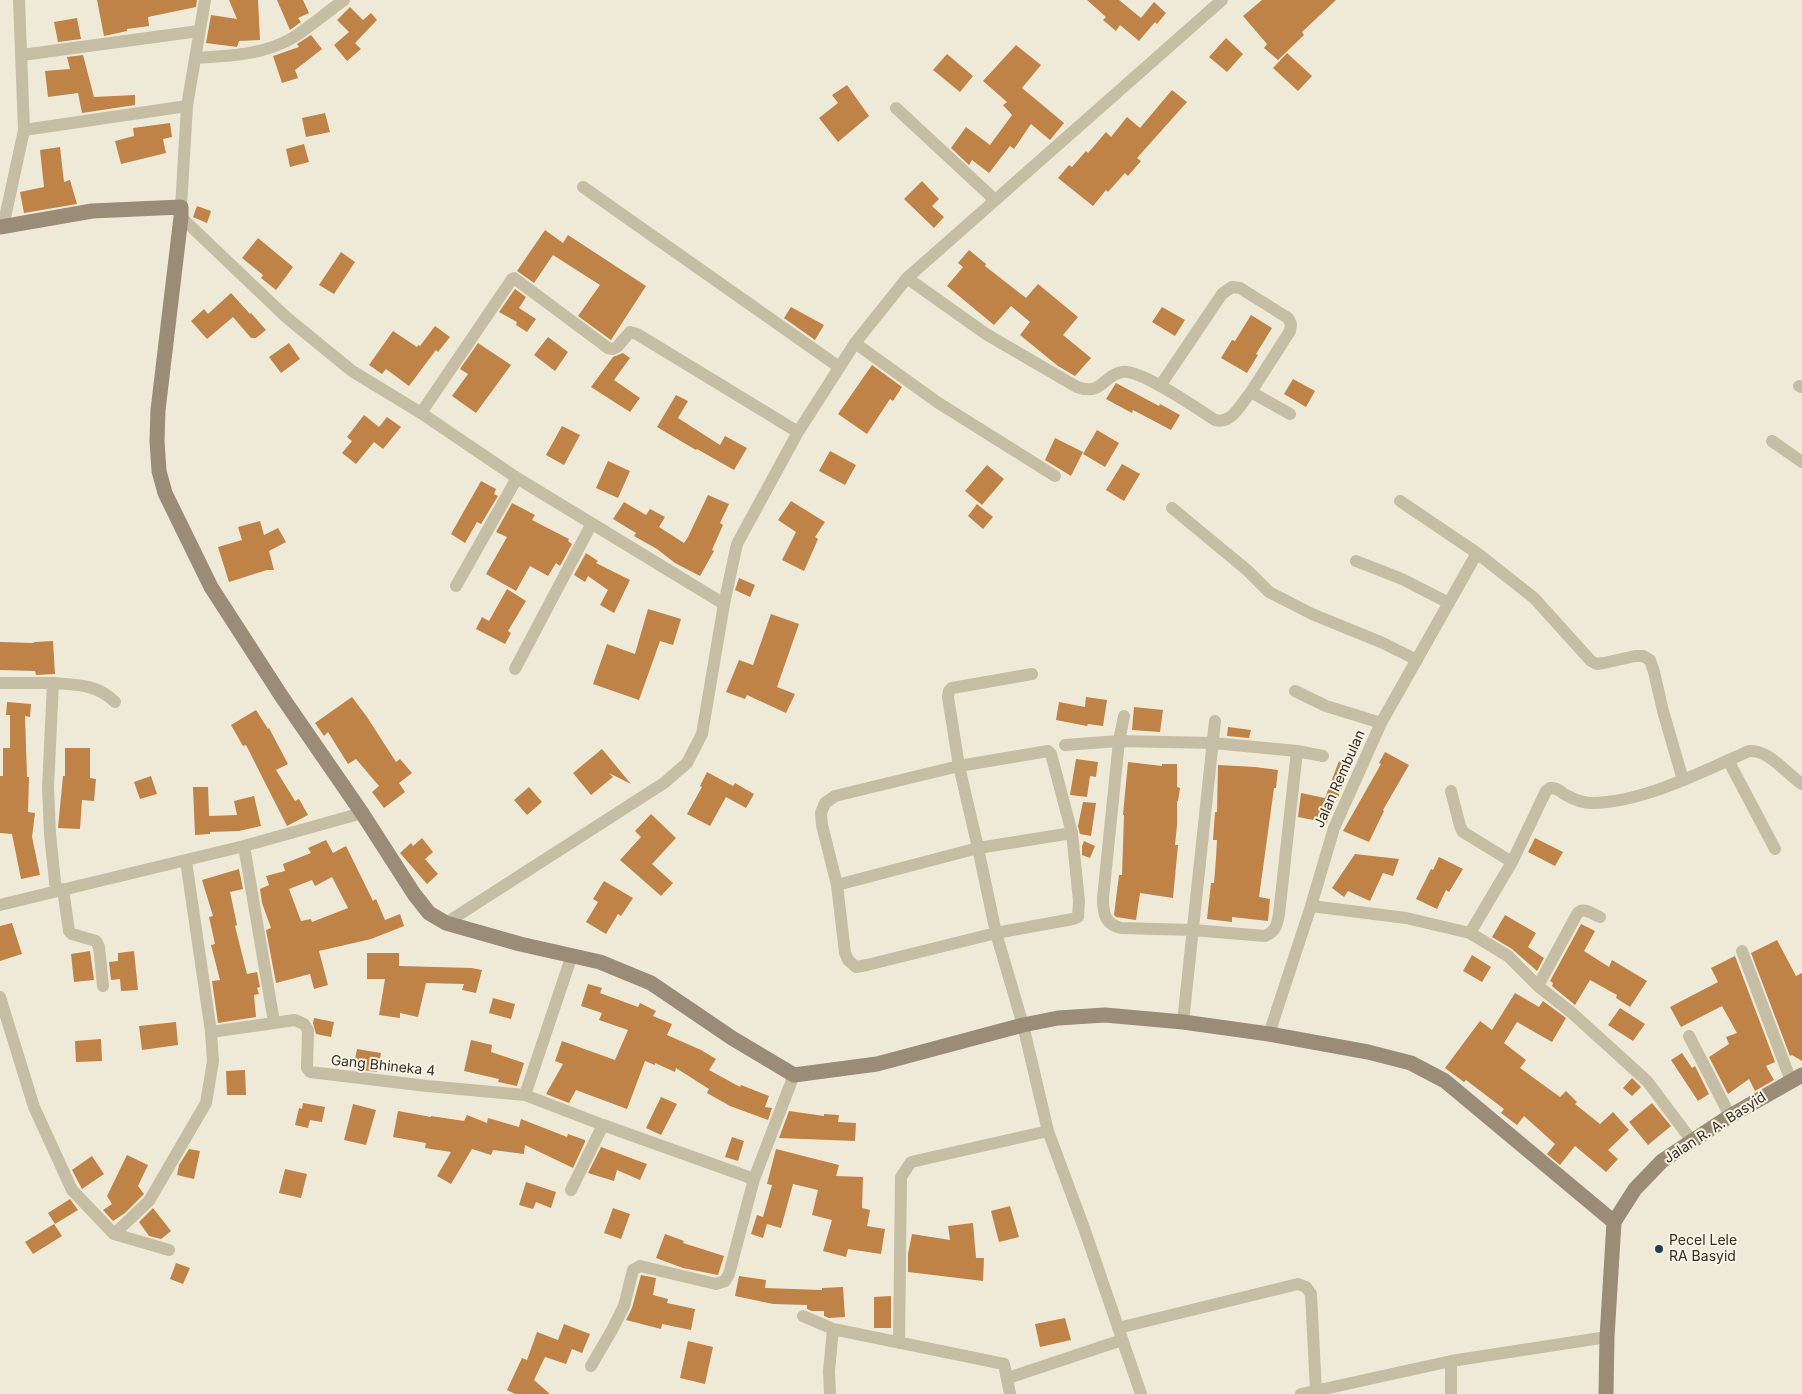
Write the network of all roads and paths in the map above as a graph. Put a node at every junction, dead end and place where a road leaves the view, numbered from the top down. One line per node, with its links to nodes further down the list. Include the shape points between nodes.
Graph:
1 (19, 0): 6 (street)
2 (205, 0): 5 (street)
3 (344, 0): 7 (street, via 274,47 238,55)
4 (1214, 3): 12 (street)
5 (199, 31): 6 (street); 7 (street)
6 (22, 55): 10 (street)
7 (196, 58): 8 (street)
8 (187, 106): 10 (street); 13 (street)
9 (896, 108): 12 (street)
10 (24, 130): 14 (street)
11 (583, 187): 17 (street)
12 (995, 200): 15 (street)
13 (181, 212): 14 (street, via 92,211); 20 (street, via 286,317 352,371); 55 (street, via 158,410 159,471 165,493 211,586)
14 (1, 227)
15 (907, 278): 16 (street); 18 (street, via 986,334 1077,387 1100,387 1123,371)
16 (855, 343): 17 (street); 25 (street, via 937,402)
17 (839, 367): 22 (street)
18 (1160, 386): 19 (street, via 1220,421 1231,417); 19 (street, via 1222,294 1232,287 1240,288 1288,318 1291,324 1290,331)
19 (1251, 392): 21 (street)
20 (421, 413): 22 (street, via 514,278 608,348 617,347 630,332 637,334); 26 (street)
21 (1290, 414)
22 (798, 432): 33 (street, via 737,544)
23 (1772, 441): 24 (street)
24 (1802, 462)
25 (1055, 476)
26 (517, 478): 29 (street); 32 (street)
27 (1400, 501): 30 (street)
28 (1172, 508): 35 (street, via 1269,592)
29 (591, 525): 33 (street); 36 (street)
30 (1477, 553): 34 (street, Jalan Rembulan); 52 (street, via 1534,598 1591,661 1597,664 1635,656 1650,660)
31 (1356, 561): 34 (street, via 1402,579)
32 (456, 586)
33 (724, 604): 67 (street, via 702,734 687,762 664,783)
34 (1449, 604): 35 (street, Jalan Rembulan)
35 (1417, 660): 44 (street, Jalan Rembulan)
36 (515, 669)
37 (1032, 674): 51 (street, via 949,691)
38 (0, 683): 39 (street)
39 (53, 683): 41 (street, via 87,686 105,692); 63 (street, via 48,787 50,834)
40 (1295, 691): 44 (street, via 1326,706)
41 (115, 702)
42 (1124, 716): 45 (street)
43 (1215, 721): 46 (street)
44 (1381, 723): 65 (street, Jalan Rembulan, via 1334,828)
45 (1119, 740): 46 (street); 47 (street); 68 (street, via 1103,898 1106,919 1112,926 1121,928)
46 (1213, 744): 48 (street); 68 (street)
47 (1065, 745)
48 (1297, 751): 49 (street); 68 (street, via 1277,926 1266,936)
49 (1322, 756)
50 (1728, 760): 52 (street); 53 (street, via 1756,750); 59 (street)
51 (959, 766): 56 (street, via 1050,752); 58 (street); 62 (street, via 835,796 825,803 821,813 822,825)
52 (1683, 780): 61 (street, via 1637,796 1591,803 1550,788)
53 (1802, 784)
54 (1451, 791): 61 (street, via 1463,832)
55 (362, 813): 57 (street); 67 (street, via 414,894 429,913)
56 (1072, 833): 58 (street); 69 (street, via 1078,916 1073,920)
57 (244, 846): 60 (street); 76 (street)
58 (978, 848): 62 (street); 69 (street)
59 (1775, 849)
60 (186, 861): 63 (street); 79 (street)
61 (1512, 862): 70 (street)
62 (837, 885): 69 (street, via 845,953 856,967)
63 (59, 890): 64 (street); 73 (street, via 69,931 96,941 99,947)
64 (0, 905)
65 (1311, 906): 70 (street, via 1406,918); 80 (street, Jalan Rembulan)
66 (1600, 917): 74 (street, via 1584,910 1577,914)
67 (446, 923): 72 (street)
68 (1193, 930): 77 (street)
69 (996, 933): 78 (street)
70 (1470, 933): 74 (street, via 1508,956)
71 (1742, 951): 83 (street)
72 (572, 955): 82 (street, via 600,962 651,983); 84 (street)
73 (103, 986)
74 (1538, 986): 88 (street, via 1647,1081)
75 (0, 997): 92 (street, via 34,1107 72,1190)
76 (274, 1022): 79 (street, Gang Bhineka 4); 84 (street, Gang Bhineka 4, via 295,1020 304,1024 308,1030 307,1068 310,1072)
77 (1183, 1022): 78 (street, via 1105,1015 1058,1018); 80 (street)
78 (1023, 1025): 82 (street, via 892,1062); 87 (street)
79 (211, 1032): 92 (street, via 213,1060 206,1103 149,1200)
80 (1270, 1034): 91 (street, via 1368,1052 1411,1064 1445,1081)
81 (1689, 1036): 85 (street)
82 (794, 1075): 89 (street)
83 (1796, 1078): 85 (street, Jalan R. A. Basyid)
84 (525, 1095): 86 (street, Gang Bhineka 4)
85 (1730, 1116): 88 (street, Jalan R. A. Basyid)
86 (603, 1125): 89 (street, Gang Bhineka 4); 90 (street)
87 (1048, 1131): 96 (street); 98 (street, via 910,1162 901,1177)
88 (1692, 1141): 91 (street, Jalan R. A. Basyid, via 1662,1161 1635,1189)
89 (754, 1179): 100 (street, via 725,1281 716,1284 636,1267 624,1306)
90 (571, 1190)
91 (1614, 1222): 97 (street, Jalan R. A. Basyid)
92 (114, 1234): 93 (street)
93 (169, 1250)
94 (803, 1316): 95 (street)
95 (832, 1329): 98 (street); 103 (street)
96 (1120, 1334): 101 (street); 102 (street, via 1298,1284 1306,1286 1311,1294); 105 (street)
97 (1607, 1337): 99 (street); 108 (street, Jalan R. A. Basyid)
98 (899, 1343): 101 (street, via 1004,1364)
99 (1451, 1361): 102 (street); 107 (street)
100 (591, 1366)
101 (1008, 1378): 104 (street)
102 (1316, 1391): 106 (street)
103 (830, 1394)
104 (1010, 1394)
105 (1141, 1394)
106 (1301, 1394)
107 (1451, 1394)
108 (1606, 1394)

